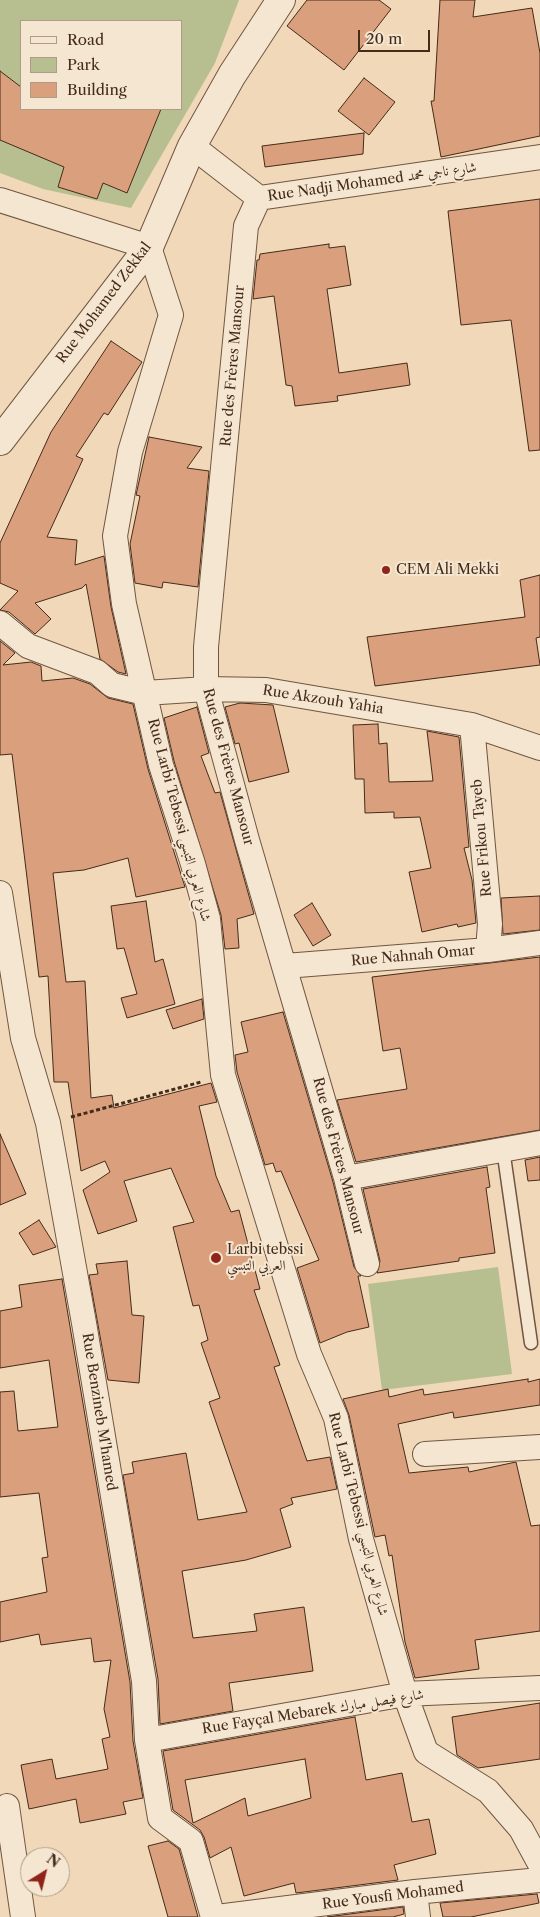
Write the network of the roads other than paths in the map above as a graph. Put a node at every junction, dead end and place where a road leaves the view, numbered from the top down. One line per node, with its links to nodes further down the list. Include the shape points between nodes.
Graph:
1 (281, 0): 2 (street, Rue Mohamed Zekkal, via 232,75)
2 (192, 146): 4 (street, Rue Nadji Mohamed شارع ناجي محمد); 6 (street, Rue Mohamed Zekkal)
3 (540, 157): 4 (street, Rue Nadji Mohamed شارع ناجي محمد)
4 (259, 198): 9 (street, Rue des Frères Mansour, via 246,226 206,647)
5 (0, 200): 6 (street)
6 (149, 247): 7 (street, Rue Mohamed Zekkal); 10 (street, Rue Larbi Tebessi شارع العربي التبسي, via 171,315 130,452 115,536 124,604)
7 (0, 441)
8 (0, 624): 10 (street, Rue Akzouh Yahia, via 28,646 97,672 112,685)
9 (206, 689): 10 (street, Rue Akzouh Yahia); 11 (street, Rue Akzouh Yahia, via 266,690); 16 (street, Rue des Frères Mansour)
10 (145, 693): 25 (street, Rue Larbi Tebessi شارع العربي التبسي, via 161,765 208,920 223,1076 310,1354 336,1418 362,1539)
11 (472, 725): 12 (street, Rue Akzouh Yahia); 15 (street, Rue Frikou Tayeb, via 490,924)
12 (540, 748)
13 (0, 893): 26 (street, Rue Benzineb M'hamed, via 23,1038 48,1123 84,1323 144,1681)
14 (540, 942): 15 (street, Rue Nahnah Omar)
15 (488, 950): 16 (street, Rue Nahnah Omar)
16 (285, 966): 19 (street, Rue des Frères Mansour)
17 (540, 1143): 18 (street)
18 (503, 1150): 19 (street); 21 (lane)
19 (346, 1178): 20 (street, Rue des Frères Mansour)
20 (367, 1264)
21 (531, 1343)
22 (540, 1447): 23 (street)
23 (425, 1454)
24 (540, 1688): 25 (street, Rue Fayçal Mebarek شارع فيصل مبارك)
25 (405, 1694): 26 (street, Rue Fayçal Mebarek شارع فيصل مبارك); 28 (street, Rue Larbi Tebessi شارع العربي التبسي, via 426,1752 488,1791 521,1829)
26 (147, 1740): 32 (street, Rue Benzineb M'hamed, via 160,1818 191,1841)
27 (7, 1806): 31 (street)
28 (540, 1864)
29 (540, 1880): 30 (street, Rue Yousfi Mohamed)
30 (415, 1892): 33 (street, Rue Yousfi Mohamed); 34 (street)
31 (23, 1917)
32 (213, 1917)
33 (217, 1917)
34 (418, 1917)

